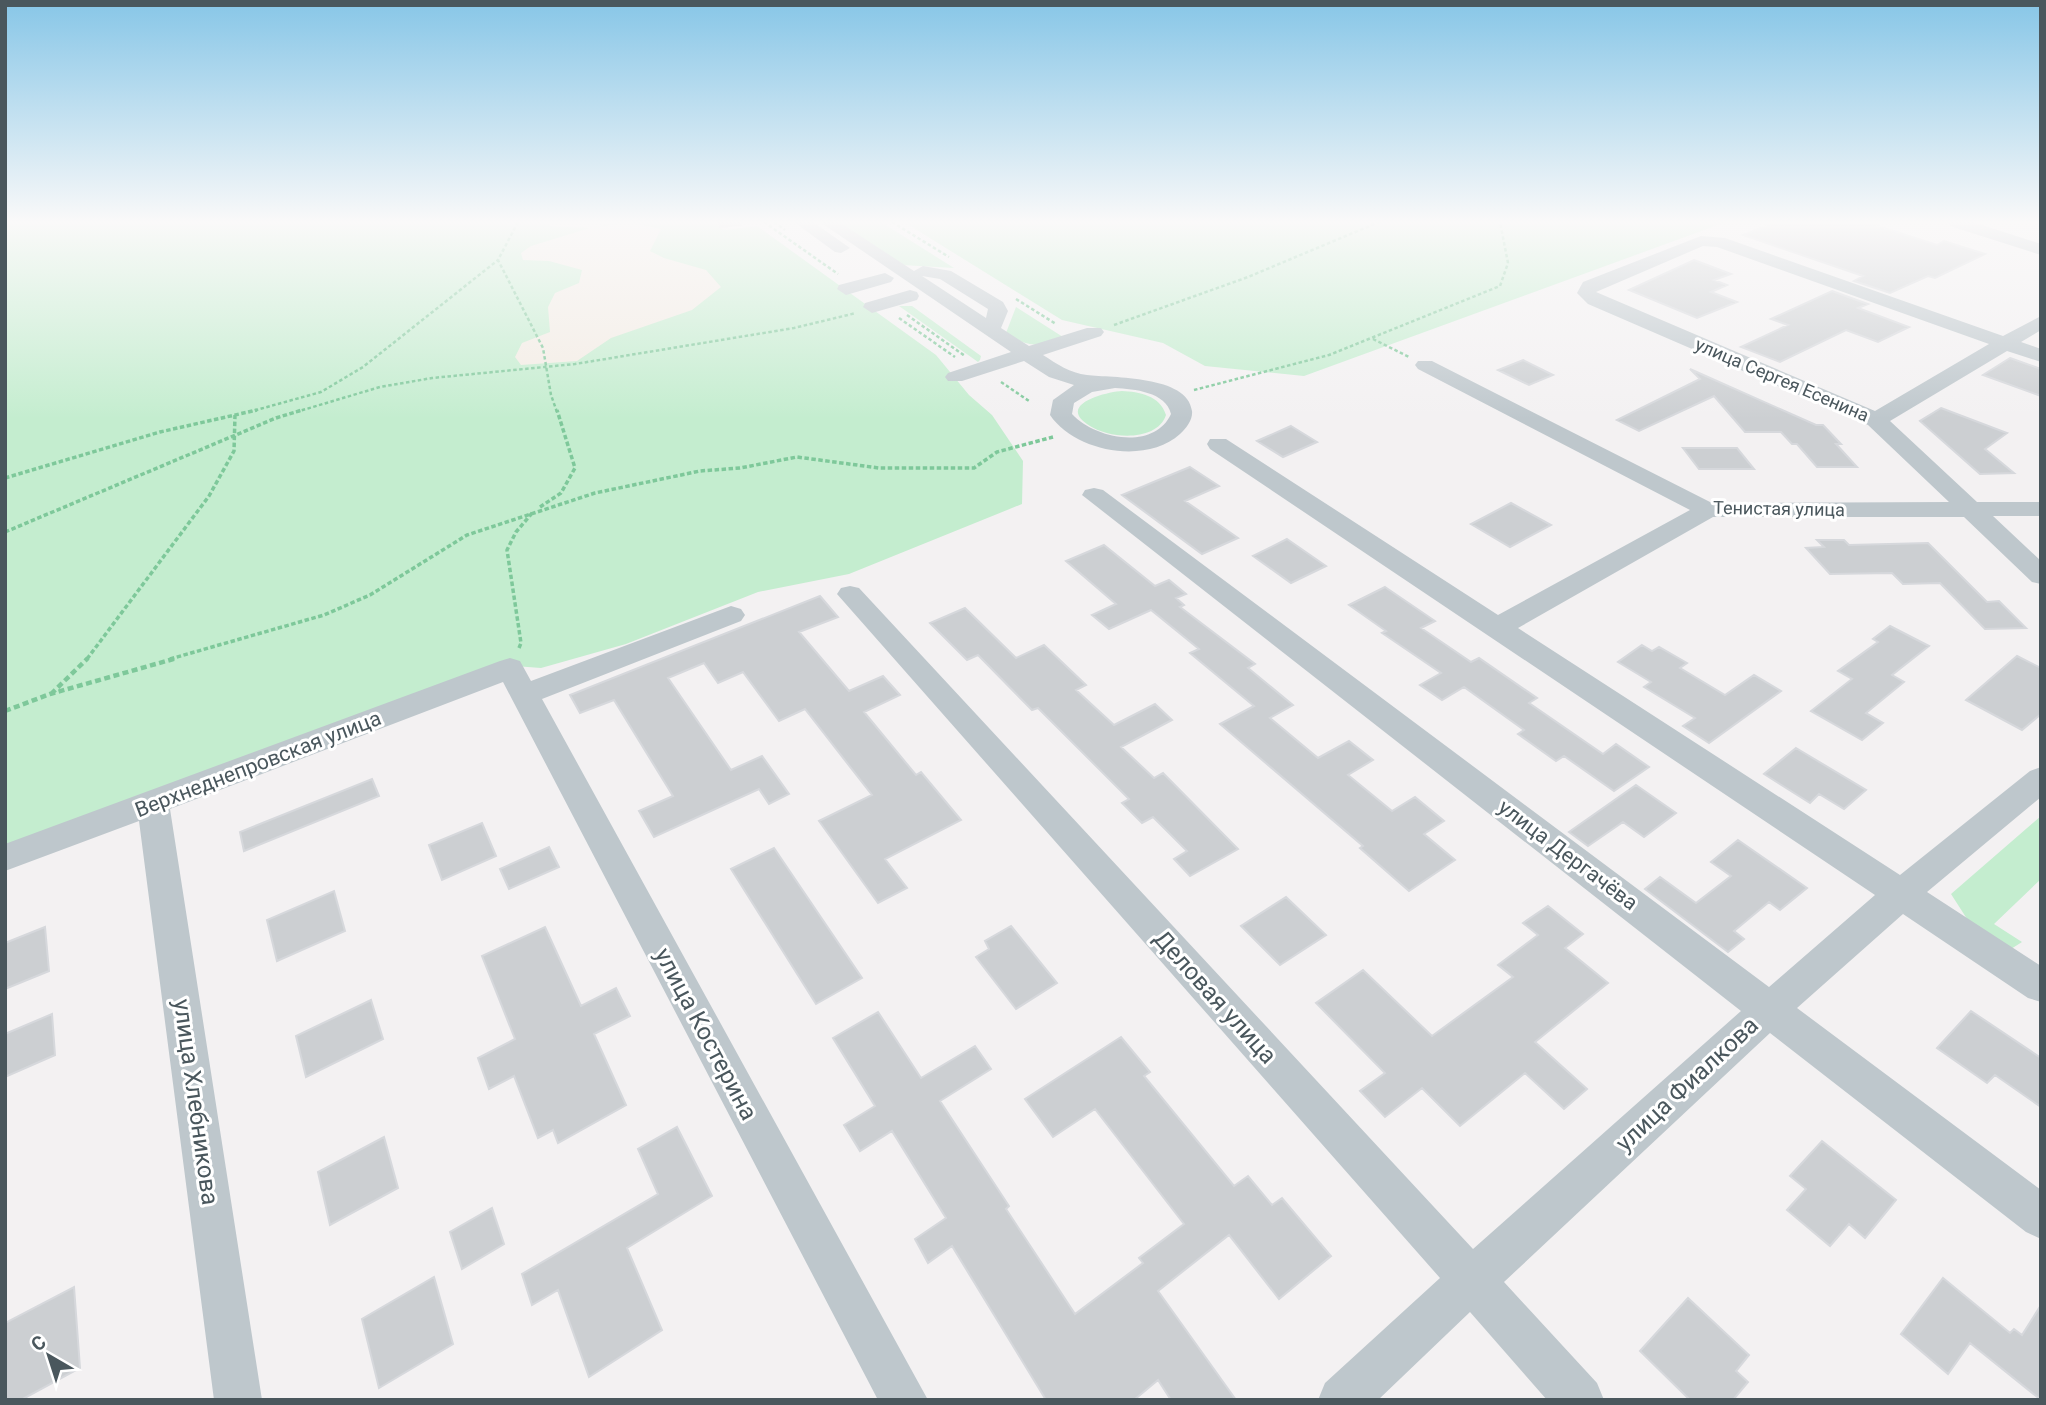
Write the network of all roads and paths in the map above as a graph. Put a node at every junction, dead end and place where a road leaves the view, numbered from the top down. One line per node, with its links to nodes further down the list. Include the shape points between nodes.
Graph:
1 (463, 288): 26 (path, via 363,367 321,392)
2 (512, 288): 21 (path, via 543,348)
3 (850, 288): 10 (street)
4 (903, 288): 11 (street)
5 (917, 288): 17 (street)
6 (1218, 288): 14 (path)
7 (1496, 288): 15 (path)
8 (1589, 288): 27 (street, улица Сергея Есенина, via 1587,293 1595,300)
9 (1849, 288): 16 (street, улица Сергея Есенина)
10 (846, 289)
11 (910, 296): 12 (street); 19 (street)
12 (872, 307): 21 (path, via 794,328)
13 (2041, 322): 16 (street)
14 (1100, 330): 17 (street)
15 (1372, 338): 20 (path); 24 (path, via 1329,355)
16 (2002, 342): 18 (street); 27 (street)
17 (1027, 354): 19 (street); 23 (street, via 1073,379)
18 (2041, 356)
19 (1006, 361): 22 (street); 25 (street)
20 (1425, 365): 34 (street, Тенистая улица)
21 (545, 369): 29 (path, via 380,387); 36 (path, via 575,468 561,493)
22 (955, 377)
23 (1115, 382): 24 (street, via 1147,386); 25 (street, via 1086,386)
24 (1172, 397): 28 (street, via 1181,417 1156,439 1106,442)
25 (1064, 400): 28 (street, via 1061,415)
26 (235, 415): 29 (path); 31 (path)
27 (1876, 420): 35 (street, улица Сергея Есенина)
28 (1076, 432): 36 (path, via 1019,444 974,468 879,468 797,457 660,479)
29 (234, 435): 37 (path); 43 (path, via 234,452 209,496 90,656)
30 (1218, 444): 41 (street)
31 (5, 478)
32 (1094, 495): 50 (street, улица Дергачёва)
33 (2041, 509): 35 (street, Тенистая улица)
34 (1708, 510): 35 (street, Тенистая улица); 41 (street)
35 (1970, 510): 38 (street, улица Сергея Есенина)
36 (534, 511): 42 (path, via 516,531 508,550 521,643); 43 (path, via 467,535 370,595 324,615)
37 (5, 532)
38 (2041, 576)
39 (850, 594): 52 (street, Деловая улица)
40 (731, 615): 42 (street, Верхнеднепровская улица)
41 (1496, 628): 48 (street)
42 (517, 682): 46 (street, Верхнеднепровская улица); 54 (street, улица Костерина)
43 (50, 694): 44 (path)
44 (5, 711)
45 (2035, 791): 48 (street, улица Фиалкова)
46 (153, 803): 47 (street, Верхнеднепровская улица); 53 (street, улица Хлебникова)
47 (5, 858)
48 (1899, 893): 49 (street); 50 (street, улица Фиалкова)
49 (2041, 986)
50 (1769, 1007): 51 (street, улица Дергачёва); 52 (street, улица Фиалкова)
51 (2041, 1217)
52 (1471, 1280): 55 (street, улица Фиалкова); 56 (street, Деловая улица)
53 (239, 1400)
54 (904, 1400)
55 (1342, 1400)
56 (1580, 1400)

